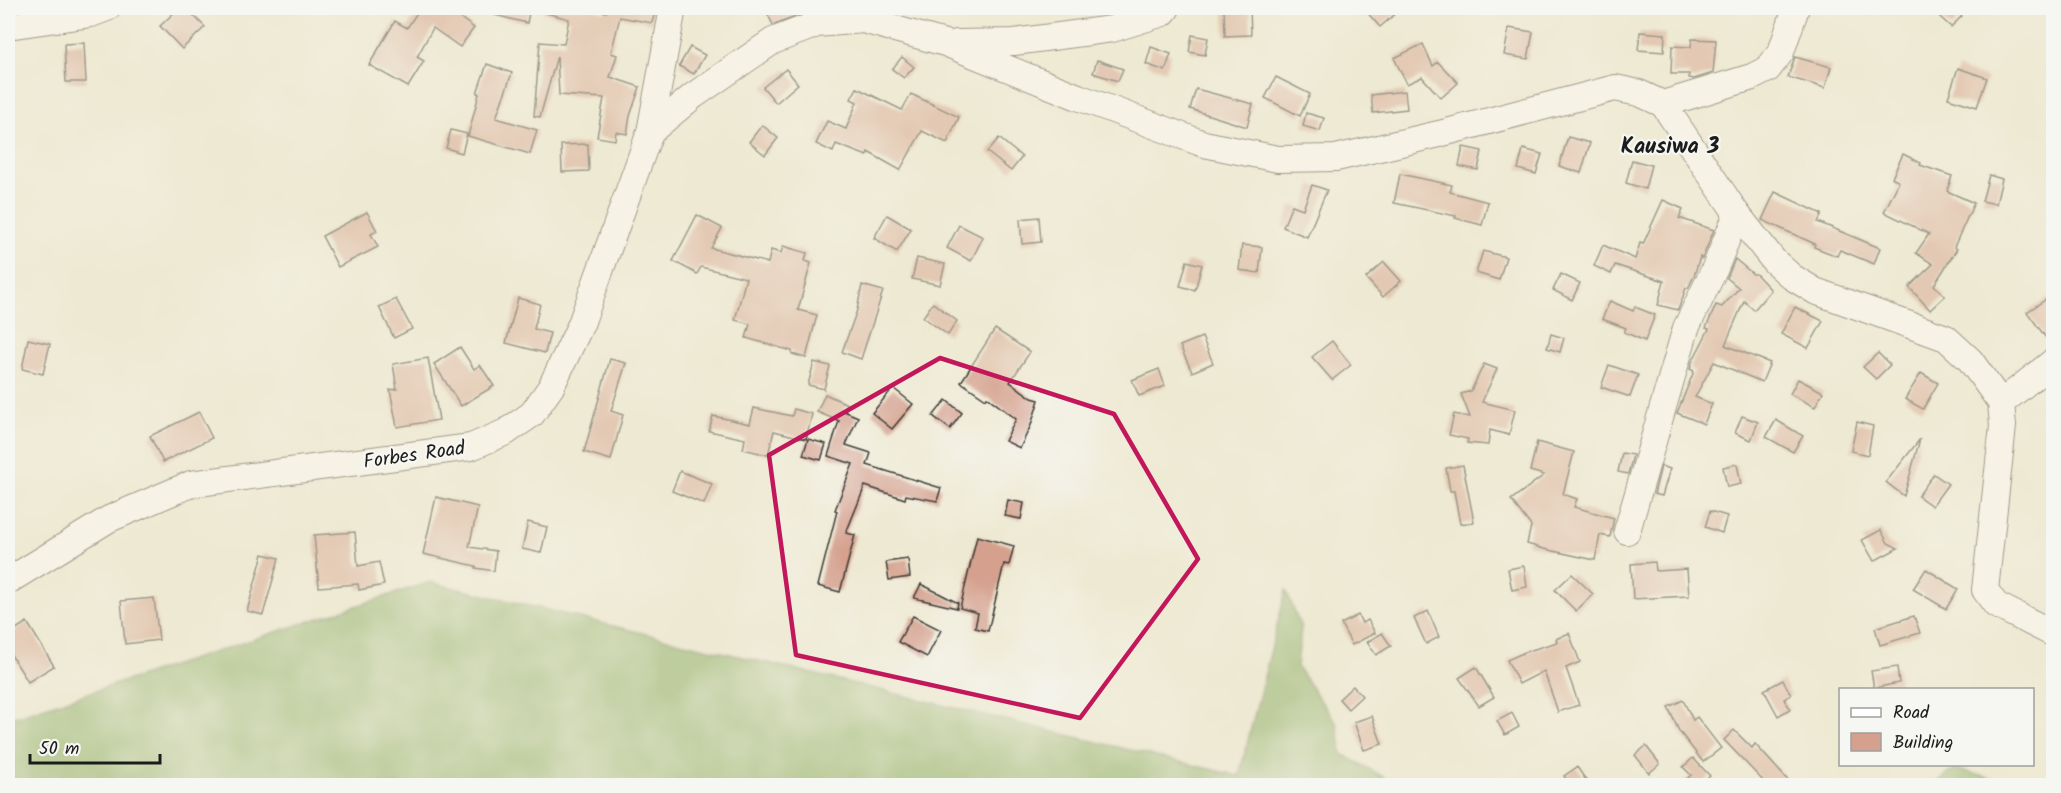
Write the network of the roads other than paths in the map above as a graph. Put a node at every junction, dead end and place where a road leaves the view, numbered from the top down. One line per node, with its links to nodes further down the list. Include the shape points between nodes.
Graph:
1 (107, 8): 5 (street, via 91,14)
2 (674, 8): 8 (street, Forbes Road)
3 (1167, 8): 6 (street, via 1163,13 1112,30 1014,42)
4 (1796, 8): 7 (street, via 1781,52 1768,69)
5 (8, 26)
6 (945, 43): 7 (street, via 1204,144 1278,159 1336,158 1615,88); 8 (street, via 863,20 817,24 773,41 693,96)
7 (1663, 104): 9 (street)
8 (650, 132): 13 (street, Forbes Road, via 581,324 552,387 532,414 506,432 471,447 191,484 109,519)
9 (1737, 214): 11 (street, via 1774,261 1815,291 1946,338 1970,360); 12 (street, via 1686,328)
10 (2054, 361): 11 (street)
11 (2001, 403): 14 (street, via 2003,426 1985,590 1996,605)
12 (1627, 531)
13 (8, 581)
14 (2054, 634)

